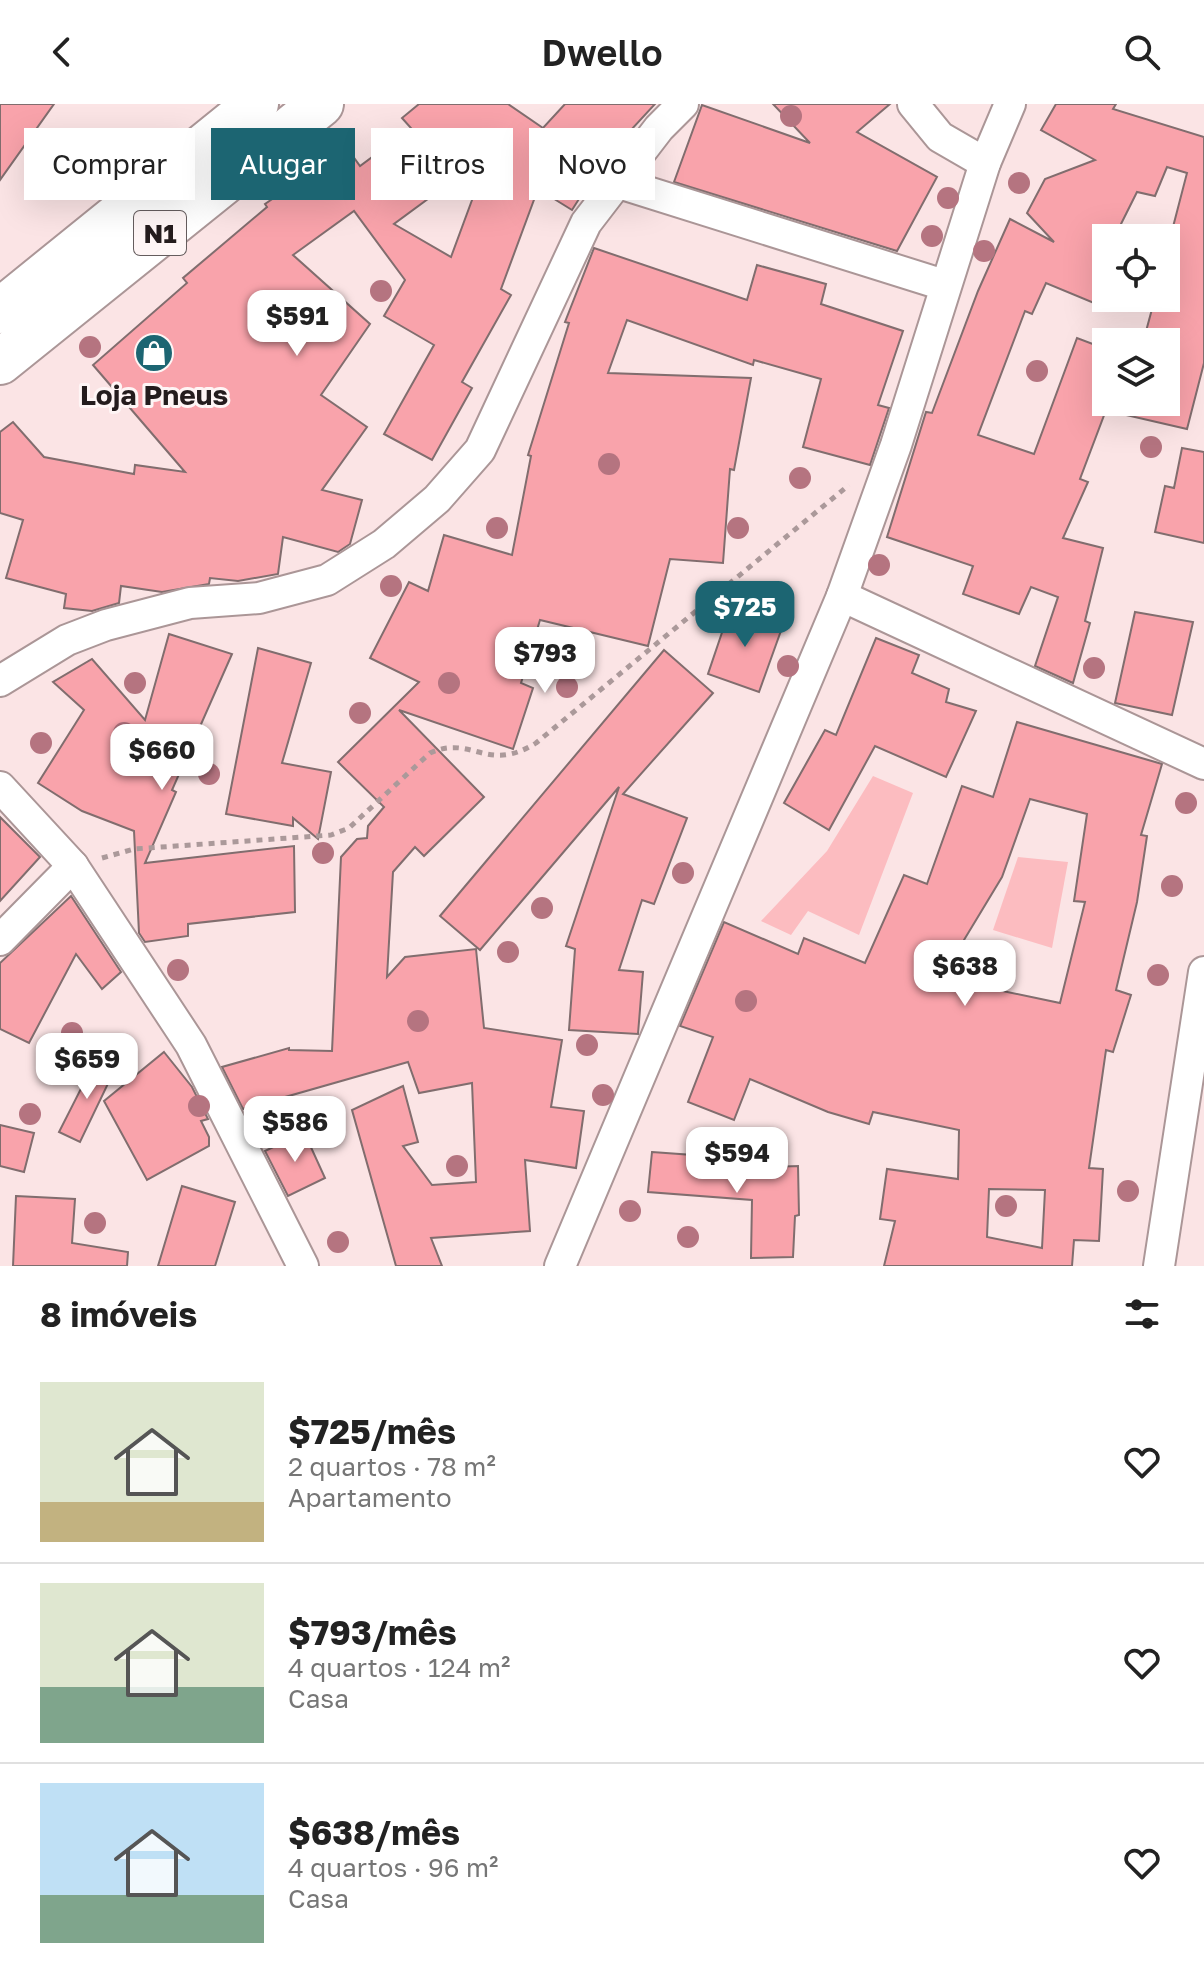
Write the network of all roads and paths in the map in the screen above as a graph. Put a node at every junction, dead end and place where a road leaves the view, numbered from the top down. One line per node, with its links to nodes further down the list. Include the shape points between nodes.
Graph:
1 (256, 104): 11 (main road, N1)
2 (321, 104): 12 (main road, N1)
3 (683, 104): 6 (street)
4 (913, 104): 7 (street, via 940,137)
5 (1010, 104): 7 (street)
6 (655, 134)
7 (985, 163): 10 (street)
8 (655, 194): 10 (street)
9 (605, 200): 15 (street, via 586,223 480,450 437,499 384,544 327,580 259,598 143,612 106,625 67,640)
10 (944, 285): 13 (street)
11 (0, 311)
12 (0, 362)
13 (896, 445): 14 (street); 18 (path, via 515,756 494,757 459,747 430,753 349,828 331,835 134,849)
14 (842, 596): 16 (street); 22 (street)
15 (0, 681)
16 (1204, 764)
17 (0, 787): 18 (street)
18 (73, 866): 19 (street); 21 (street, via 191,1045)
19 (0, 940)
20 (1204, 972): 23 (street)
21 (303, 1266)
22 (560, 1266)
23 (1159, 1266)

